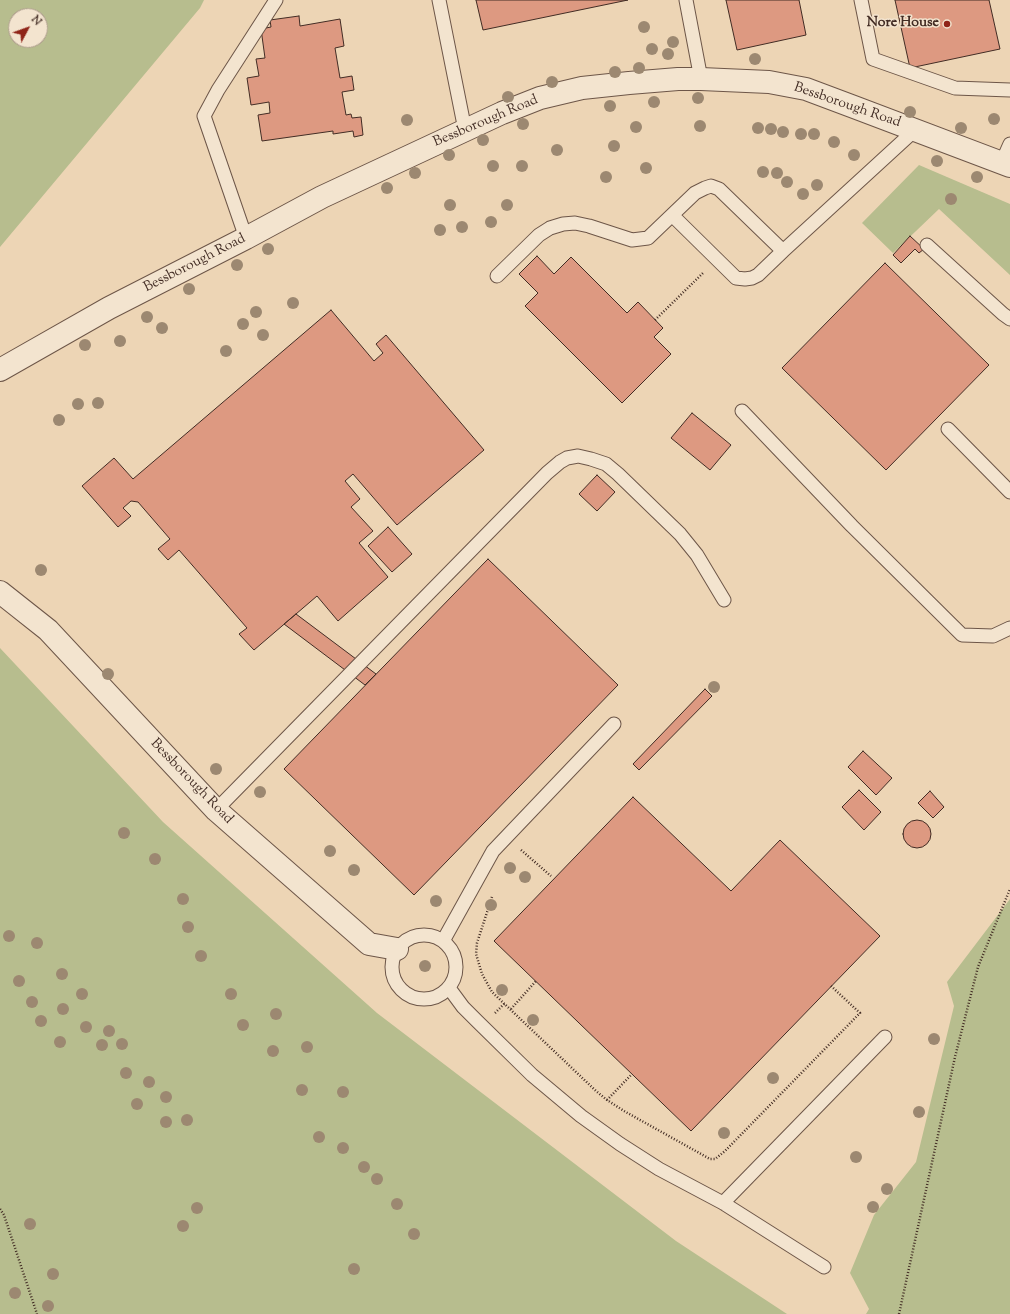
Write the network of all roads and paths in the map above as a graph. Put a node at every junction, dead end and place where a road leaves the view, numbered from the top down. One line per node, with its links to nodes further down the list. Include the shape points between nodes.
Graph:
1 (276, 0): 11 (lane, via 204,116)
2 (439, 0): 7 (lane)
3 (686, 0): 5 (lane)
4 (861, 0): 6 (lane, via 873,59 955,88)
5 (701, 79): 7 (street, Bessborough Road, via 582,88 521,105); 8 (street, Bessborough Road, via 769,82 806,89)
6 (1010, 90)
7 (465, 130): 11 (street, Bessborough Road, via 322,198)
8 (914, 130): 9 (street, Bessborough Road); 13 (lane)
9 (1007, 157)
10 (673, 216): 13 (lane, via 695,193 711,186 720,188); 14 (lane); 15 (lane, via 648,238 640,240 632,240 575,223 550,228 539,235)
11 (246, 238): 18 (street, Bessborough Road, via 109,308)
12 (927, 245): 16 (lane)
13 (783, 251): 14 (lane, via 758,275 745,279 736,278)
14 (717, 259): 17 (path)
15 (497, 276)
16 (1010, 319)
17 (655, 320)
18 (0, 370)
19 (742, 411): 24 (lane, via 852,526 962,635 993,636)
20 (948, 429): 21 (lane)
21 (1010, 492)
22 (0, 592): 26 (street, Bessborough Road, via 48,630)
23 (724, 600): 26 (lane, via 697,555 680,534 618,474 606,464 591,459 578,456 567,458 547,473)
24 (1010, 628)
25 (614, 724): 31 (lane, via 493,851)
26 (216, 810): 32 (street, Bessborough Road, via 368,944)
27 (519, 847): 28 (path)
28 (551, 876)
29 (1010, 889): 44 (path, via 978,967 955,1057)
30 (492, 895): 36 (path, via 476,954 482,974 492,992)
31 (443, 941): 32 (lane, via 434,936 413,937); 35 (lane, via 455,958 456,969)
32 (397, 950): 35 (lane, via 392,960 394,981 410,997 420,1000 431,999 442,995)
33 (536, 982): 36 (path)
34 (831, 986): 39 (path, via 860,1013 715,1159 710,1159)
35 (449, 988): 40 (lane, via 463,1007 532,1075 580,1116 659,1169)
36 (511, 1009): 39 (path)
37 (884, 1037): 40 (lane)
38 (632, 1074): 39 (path)
39 (607, 1100)
40 (723, 1203): 42 (lane)
41 (0, 1209): 43 (path)
42 (824, 1267)
43 (37, 1314)
44 (899, 1314)

